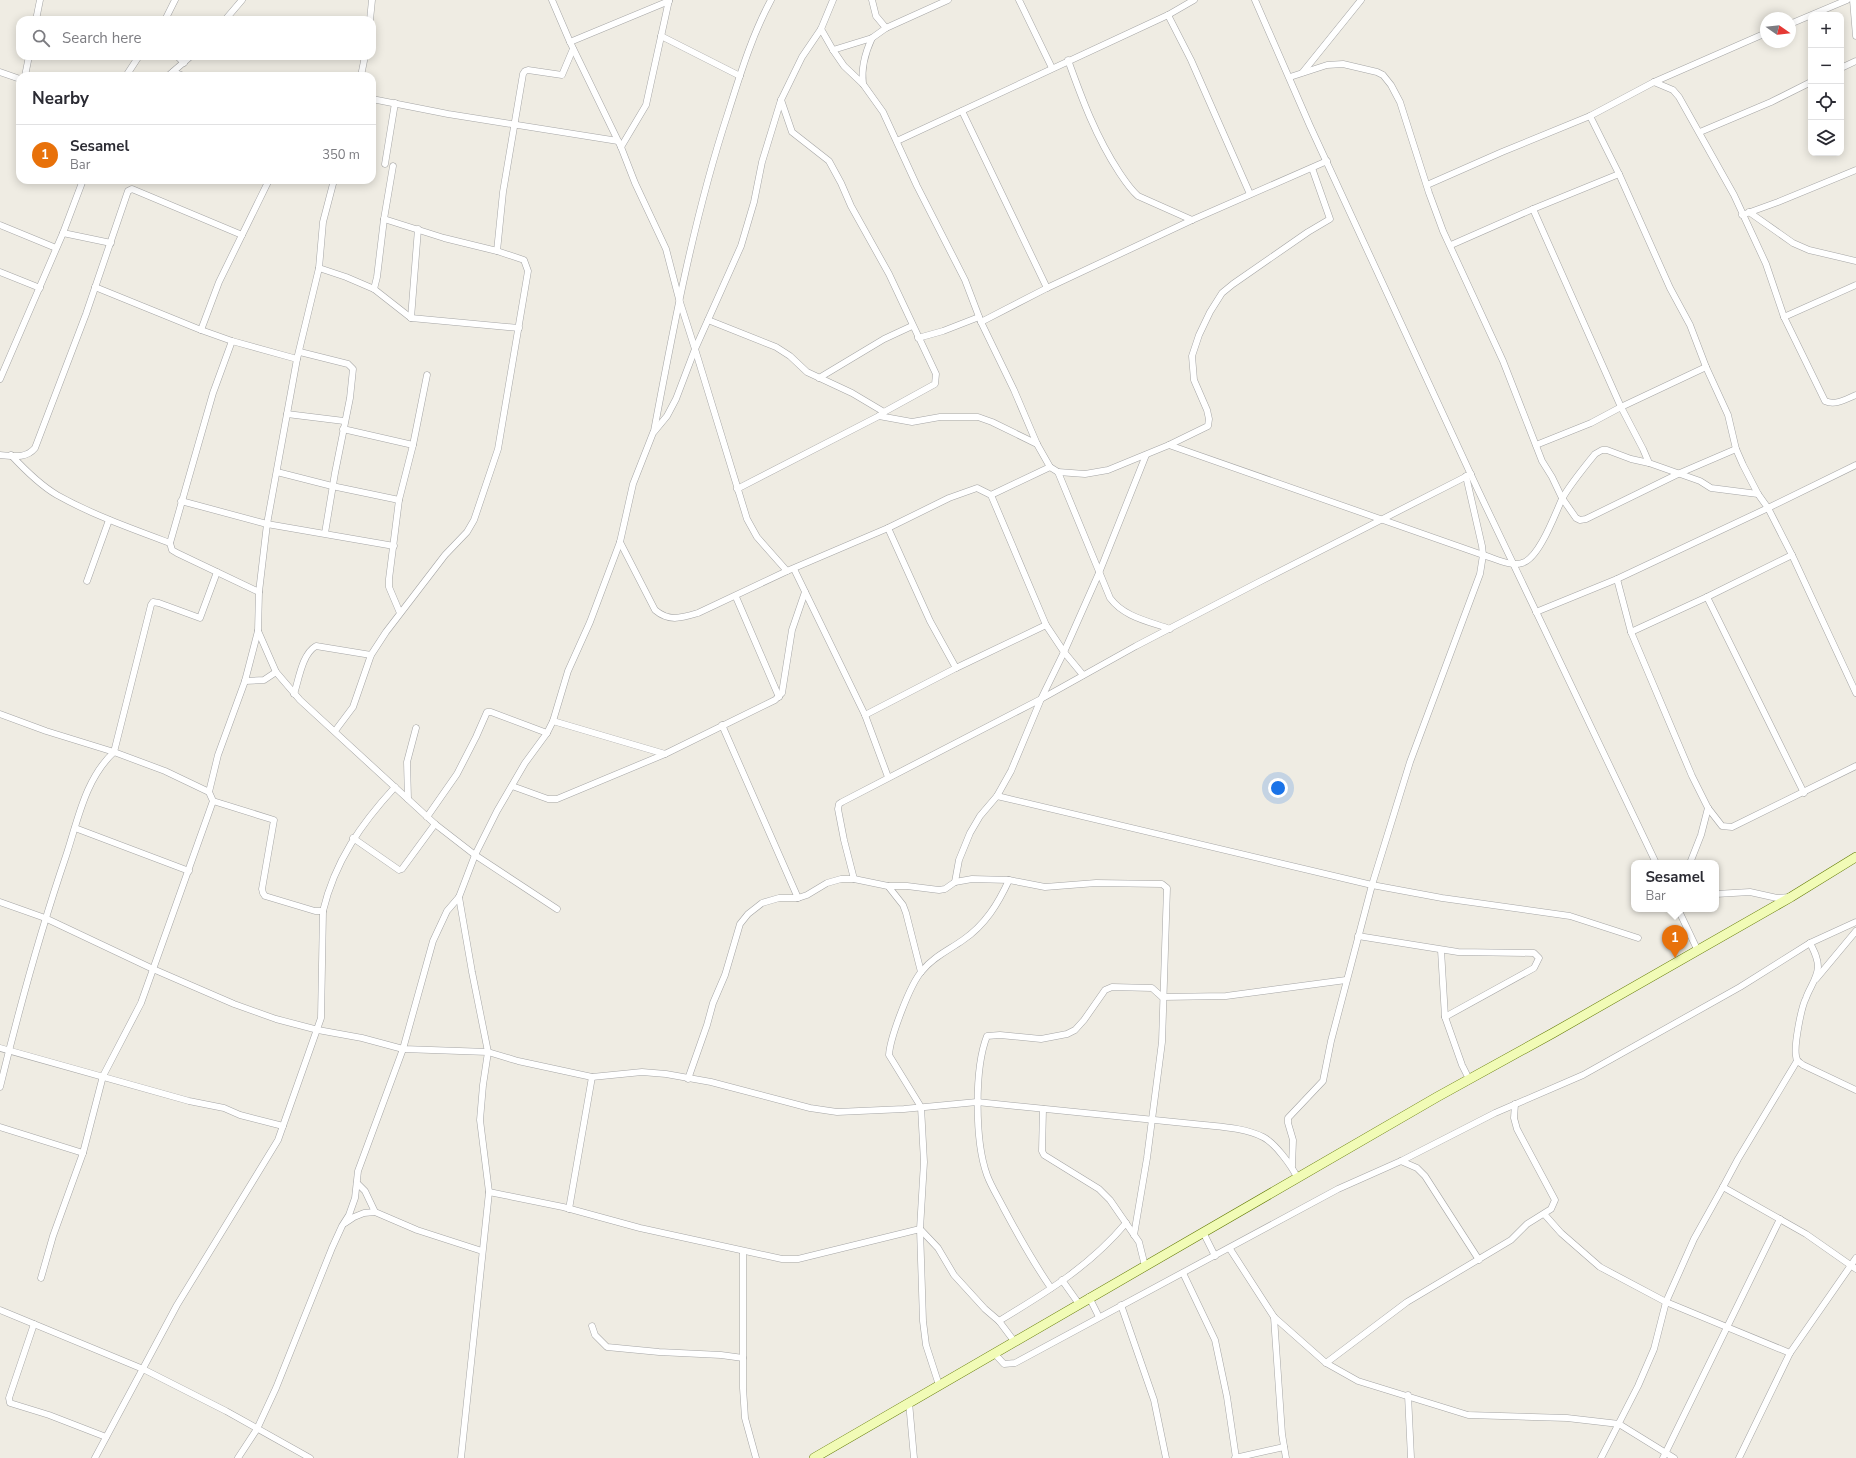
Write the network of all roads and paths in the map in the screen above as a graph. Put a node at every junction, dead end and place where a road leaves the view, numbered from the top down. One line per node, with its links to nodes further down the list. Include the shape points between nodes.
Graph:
1 (40, 0): 18 (street)
2 (173, 0): 19 (street)
3 (242, 0): 20 (street)
4 (372, 0): 21 (street)
5 (552, 0): 29 (street)
6 (669, 0): 25 (street); 29 (street)
7 (771, 0): 48 (street)
8 (833, 0): 24 (street)
9 (872, 0): 23 (street, via 876,16)
10 (948, 0): 23 (street)
11 (1019, 0): 41 (street)
12 (1194, 0): 17 (street)
13 (1255, 0): 49 (street)
14 (1360, 0): 47 (street)
15 (1847, 0): 22 (street)
16 (1853, 0): 27 (street)
17 (1168, 14): 37 (street); 74 (street)
18 (37, 16)
19 (167, 16)
20 (228, 16)
21 (370, 16)
22 (1796, 21)
23 (886, 28): 28 (street)
24 (821, 29): 31 (street); 55 (street, via 802,57)
25 (661, 36): 48 (street); 63 (street, via 646,105)
26 (1760, 36): 51 (street)
27 (1856, 36)
28 (872, 38): 31 (street); 52 (street, via 863,63)
29 (570, 42): 30 (street)
30 (573, 48): 59 (street, via 562,75 525,71); 61 (street)
31 (833, 50): 52 (street, via 844,66)
32 (28, 60): 43 (street)
33 (136, 60): 44 (street)
34 (181, 60): 39 (street)
35 (187, 60): 39 (street)
36 (364, 60): 46 (street)
37 (1068, 60): 41 (street); 79 (street, via 1092,124 1132,191)
38 (1856, 61): 40 (street)
39 (184, 63): 45 (street)
40 (1844, 67)
41 (1052, 68): 57 (street)
42 (0, 72): 50 (street)
43 (27, 72)
44 (129, 72)
45 (173, 72)
46 (362, 72)
47 (1303, 72): 49 (street); 73 (street, via 1326,65 1343,64 1383,75 1400,102)
48 (740, 76): 96 (street, via 717,145)
49 (1290, 77): 64 (street)
50 (16, 78)
51 (1654, 82): 58 (street); 60 (street, via 1674,90)
52 (863, 84): 62 (street, via 883,112)
53 (1808, 84): 60 (street)
54 (376, 99): 56 (street)
55 (781, 100): 100 (street, via 760,168 754,202 741,246); 101 (street, via 792,132 829,161)
56 (396, 103): 59 (street, via 448,114); 65 (street)
57 (962, 111): 62 (street); 94 (street)
58 (1590, 116): 69 (street); 73 (street)
59 (513, 123): 61 (street); 87 (street)
60 (1700, 132): 77 (street)
61 (618, 141): 63 (street)
62 (897, 142): 99 (street, via 965,280)
63 (621, 147): 96 (street, via 666,249)
64 (1327, 161): 67 (street); 134 (street)
65 (384, 164)
66 (393, 166): 78 (street)
67 (1312, 168): 74 (street); 122 (street, via 1330,219 1222,293 1199,335 1192,356 1194,380 1207,410 1208,426)
68 (1856, 170): 76 (street)
69 (1619, 174): 75 (street); 109 (street, via 1670,288 1690,325)
70 (81, 184): 82 (street)
71 (267, 184): 83 (street)
72 (333, 184): 89 (street, via 323,222)
73 (1427, 185): 85 (street)
74 (1250, 194): 79 (street)
75 (1533, 209): 85 (street); 114 (street)
76 (1749, 212): 77 (street); 88 (street, via 1793,243 1809,250)
77 (1742, 215): 97 (street, via 1766,264)
78 (384, 219): 81 (street); 95 (street)
79 (1192, 220): 94 (street)
80 (0, 225): 86 (street)
81 (418, 229): 87 (street); 98 (street)
82 (63, 233): 84 (street); 86 (street)
83 (242, 235): 84 (street, via 132,189 128,191); 103 (street, via 219,282)
84 (111, 243): 92 (street)
85 (1450, 246): 123 (street, via 1503,361)
86 (56, 248): 93 (street)
87 (497, 252): 102 (street, via 524,260 527,264)
88 (1856, 261)
89 (319, 268): 95 (street, via 346,276); 107 (street)
90 (0, 272): 93 (street)
91 (1856, 285): 97 (street)
92 (95, 287): 103 (street); 126 (street, via 35,448 24,456)
93 (40, 288): 112 (street)
94 (1047, 288): 99 (street)
95 (374, 289): 98 (street)
96 (679, 299): 106 (street); 119 (street)
97 (1784, 317): 113 (street, via 1825,401 1835,403)
98 (411, 318): 102 (street)
99 (980, 319): 104 (street); 120 (street)
100 (708, 320): 106 (street); 111 (street, via 776,347 807,372)
101 (912, 326): 104 (street); 111 (street, via 877,342)
102 (519, 328): 165 (street, via 498,449 474,520)
103 (201, 330): 105 (street)
104 (918, 338): 116 (street, via 936,374 935,384)
105 (232, 341): 108 (street); 141 (street, via 213,393)
106 (694, 349): 119 (street, via 676,399 667,416); 136 (street)
107 (300, 352): 108 (street); 117 (street, via 351,365 352,385)
108 (297, 359): 115 (street)
109 (1706, 367): 114 (street); 124 (street, via 1728,415)
110 (426, 375): 121 (street)
111 (819, 378): 116 (street, via 852,393)
112 (0, 379)
113 (1856, 395)
114 (1621, 407): 123 (street, via 1591,423); 128 (street)
115 (287, 414): 117 (street); 131 (street)
116 (881, 414): 120 (street, via 912,422 940,416 978,417); 136 (street)
117 (344, 421): 118 (street)
118 (343, 429): 121 (street); 135 (street)
119 (653, 433): 148 (street, via 633,484)
120 (1037, 444): 130 (street)
121 (413, 445): 140 (street)
122 (1169, 445): 127 (street); 143 (street, via 1285,487)
123 (1536, 445): 139 (street)
124 (1736, 449): 133 (street); 137 (street)
125 (0, 455): 126 (street)
126 (11, 455): 144 (street, via 39,482 57,495)
127 (1146, 455): 132 (street, via 1108,470 1086,474); 157 (street)
128 (1649, 463): 133 (street); 139 (street, via 1602,450 1596,454)
129 (1856, 466): 142 (street)
130 (1050, 467): 132 (street); 138 (street)
131 (277, 472): 135 (street); 145 (street)
132 (1058, 472): 157 (street)
133 (1680, 473): 137 (street, via 1712,488); 139 (street, via 1586,519 1576,518)
134 (1468, 475): 143 (street); 151 (street); 153 (street)
135 (332, 486): 140 (street); 147 (street)
136 (737, 489): 155 (street, via 756,537)
137 (1758, 494): 142 (street)
138 (991, 495): 146 (street, via 971,489); 166 (street)
139 (1562, 498): 153 (street, via 1535,552 1527,561)
140 (399, 500): 150 (street)
141 (181, 501): 145 (street); 149 (street)
142 (1768, 508): 152 (street); 158 (street)
143 (1382, 518): 151 (street); 167 (street)
144 (109, 520): 149 (street); 159 (street)
145 (267, 524): 147 (street); 160 (street)
146 (888, 528): 154 (street); 172 (street, via 930,621)
147 (325, 533): 150 (street)
148 (620, 542): 162 (street, via 655,610 662,616 669,619 683,618); 182 (street, via 590,622 568,671)
149 (170, 543): 156 (street, via 174,551)
150 (394, 546): 165 (street, via 389,583)
151 (1483, 554): 153 (street); 211 (street, via 1480,574 1410,762)
152 (1792, 555): 163 (street); 177 (street)
153 (1514, 564): 164 (street)
154 (794, 568): 155 (street); 161 (street)
155 (787, 571): 162 (street)
156 (217, 572): 160 (street); 187 (street, via 200,618 153,602)
157 (1098, 573): 167 (street, via 1110,598 1122,610); 170 (street)
158 (1617, 579): 164 (street); 169 (street)
159 (87, 581)
160 (259, 592): 168 (street)
161 (805, 592): 178 (street, via 792,630 782,693); 181 (street)
162 (736, 597): 178 (street)
163 (1707, 597): 169 (street); 194 (street)
164 (1536, 612): 205 (street)
165 (400, 613): 171 (street)
166 (1046, 626): 170 (street); 172 (street)
167 (1170, 629): 174 (street)
168 (258, 631): 173 (street); 175 (street)
169 (1631, 632): 198 (street)
170 (1064, 652): 174 (street); 179 (street)
171 (371, 655): 176 (street, via 316,646 306,655); 185 (street, via 353,707)
172 (956, 668): 181 (street)
173 (276, 672): 175 (street, via 264,680); 176 (street)
174 (1083, 675): 179 (street)
175 (245, 681): 193 (street, via 218,755)
176 (294, 694): 185 (street)
177 (1856, 694)
178 (779, 697): 183 (street)
179 (1040, 699): 190 (street); 195 (street)
180 (0, 714): 187 (street, via 46,732)
181 (865, 715): 190 (street)
182 (552, 721): 186 (street); 188 (street)
183 (722, 725): 188 (street); 216 (street)
184 (416, 728): 196 (street, via 407,762)
185 (335, 731): 192 (street)
186 (547, 733): 191 (street); 199 (street, via 487,712 457,774)
187 (114, 752): 193 (street, via 165,771); 201 (street, via 106,759 86,791)
188 (665, 754): 191 (street, via 557,799 548,800)
189 (1856, 766): 194 (street)
190 (888, 777): 208 (street, via 839,804 844,840)
191 (512, 786): 203 (street)
192 (395, 787): 196 (street); 202 (street)
193 (208, 792): 197 (street)
194 (1804, 793): 198 (street, via 1732,827 1722,826)
195 (997, 796): 210 (street, via 970,833 959,860); 211 (street)
196 (408, 799): 199 (street)
197 (213, 801): 207 (street); 219 (street, via 274,820 262,889 265,896 315,911)
198 (1708, 808): 206 (street)
199 (427, 817): 200 (street)
200 (435, 824): 202 (street, via 399,870); 203 (street)
201 (75, 828): 207 (street); 221 (street)
202 (353, 838): 219 (street, via 327,896)
203 (474, 855): 214 (street); 218 (street)
204 (1856, 857): 215 (street)
205 (1655, 860)
206 (1691, 860)
207 (189, 871): 229 (street)
208 (854, 880): 212 (street); 216 (street, via 841,879 827,883)
209 (1009, 880): 210 (street, via 972,879); 230 (street, via 987,918 975,931 934,959); 233 (street, via 1045,887 1096,883 1166,885)
210 (955, 882): 212 (street, via 939,890)
211 (1372, 885): 224 (street); 225 (street, via 1563,915)
212 (888, 886): 230 (street, via 903,905)
213 (1719, 894): 215 (street, via 1750,892 1777,898)
214 (459, 897): 237 (street, via 447,911 433,941); 239 (street)
215 (1791, 897): 228 (street)
216 (798, 898): 243 (street, via 779,898 762,903 740,924 725,975)
217 (0, 902): 221 (street)
218 (557, 909)
219 (323, 911): 235 (street, via 321,1018)
220 (1679, 912): 228 (street)
221 (45, 918): 229 (street); 238 (street)
222 (1856, 922): 226 (street)
223 (1856, 931): 232 (street)
224 (1358, 936): 227 (street); 231 (street)
225 (1638, 938)
226 (1810, 943): 232 (street, via 1818,962); 248 (street, via 1583,1075)
227 (1442, 950): 234 (street); 234 (street, via 1534,953 1539,958 1534,968)
228 (1697, 950): 244 (street)
229 (153, 969): 235 (street, via 234,1004); 241 (street, via 141,1003)
230 (921, 972): 249 (street, via 893,1033 889,1056)
231 (1346, 980): 233 (street, via 1226,996); 256 (street, via 1323,1081 1288,1118 1293,1140)
232 (1815, 980): 240 (street, via 1805,999 1801,1016 1795,1054)
233 (1162, 996): 247 (street, via 1152,988 1112,987 1105,990 1079,1025 1067,1034 1041,1039 987,1036 982,1055); 251 (street, via 1162,1042)
234 (1445, 1017): 244 (street)
235 (318, 1030): 237 (street); 252 (street)
236 (0, 1048): 238 (street)
237 (403, 1049): 239 (street); 258 (street, via 358,1171)
238 (9, 1051): 241 (street); 245 (street)
239 (488, 1052): 242 (street, via 518,1062); 260 (street, via 480,1120)
240 (1797, 1061): 246 (street); 259 (street)
241 (103, 1076): 252 (street); 254 (street)
242 (592, 1078): 243 (street, via 642,1072); 261 (street)
243 (688, 1079): 249 (street, via 711,1082 810,1108 837,1112)
244 (1469, 1079): 257 (street)
245 (0, 1087)
246 (1856, 1090)
247 (977, 1102): 249 (street); 250 (street); 281 (street, via 986,1174 1022,1243)
248 (1515, 1104): 255 (street); 263 (street, via 1514,1118 1518,1133 1555,1200)
249 (921, 1107): 267 (street, via 924,1162)
250 (1043, 1109): 251 (street); 265 (street, via 1044,1155 1099,1189)
251 (1152, 1120): 256 (street, via 1236,1129 1263,1137); 269 (street)
252 (283, 1126): 298 (street, via 278,1140 177,1305)
253 (0, 1127): 254 (street)
254 (83, 1153): 279 (street)
255 (1401, 1161): 270 (street, via 1338,1190); 275 (street, via 1417,1168 1425,1176)
256 (1292, 1166): 257 (street)
257 (1297, 1177): 268 (street)
258 (357, 1183): 262 (street, via 365,1191); 266 (street, via 355,1198)
259 (1723, 1187): 264 (street); 283 (street, via 1694,1239)
260 (489, 1192): 261 (street); 271 (street)
261 (569, 1209): 272 (street)
262 (375, 1212): 266 (street, via 354,1217); 271 (street, via 417,1230)
263 (1545, 1214): 275 (street); 283 (street, via 1561,1233 1600,1267)
264 (1780, 1219): 277 (street); 292 (street)
265 (1126, 1223): 269 (street); 280 (street, via 1089,1262)
266 (342, 1226): 303 (street)
267 (920, 1229): 272 (street, via 798,1259 782,1259); 289 (street, via 938,1248 954,1275); 299 (street, via 923,1321 926,1344)
268 (1203, 1232): 273 (street); 276 (street)
269 (1134, 1235): 276 (street, via 1139,1242)
270 (1230, 1249): 273 (street); 288 (street)
271 (482, 1252): 310 (street)
272 (743, 1252): 296 (street)
273 (1215, 1256): 278 (street)
274 (1856, 1258): 277 (street)
275 (1479, 1260): 297 (street, via 1407,1302)
276 (1146, 1266): 282 (street)
277 (1854, 1267): 295 (street)
278 (1183, 1273): 285 (street); 315 (street, via 1215,1340)
279 (41, 1278)
280 (1062, 1280): 281 (street); 284 (street)
281 (1051, 1288): 289 (street)
282 (1089, 1298): 284 (street); 287 (street)
283 (1666, 1302): 292 (street); 302 (street, via 1654,1349)
284 (1078, 1304): 293 (street)
285 (1121, 1305): 287 (street); 314 (street, via 1154,1400)
286 (0, 1310): 290 (street)
287 (1099, 1317): 294 (street, via 1015,1364 1004,1364)
288 (1274, 1317): 297 (street); 305 (street)
289 (999, 1321): 293 (street)
290 (34, 1324): 298 (street); 304 (street, via 10,1403 49,1414)
291 (592, 1326): 296 (street, via 595,1335 608,1348)
292 (1728, 1326): 295 (street); 306 (street)
293 (1014, 1341): 294 (street)
294 (994, 1353): 299 (street)
295 (1790, 1353): 320 (street)
296 (743, 1358): 311 (street, via 745,1418)
297 (1326, 1362): 300 (street, via 1358,1381)
298 (143, 1369): 303 (street); 304 (street)
299 (939, 1384): 301 (street)
300 (1408, 1395): 302 (street, via 1468,1414 1567,1418); 317 (street)
301 (909, 1402): 312 (street); 313 (street)
302 (1618, 1424): 306 (street); 318 (street)
303 (257, 1429): 308 (street); 309 (street)
304 (106, 1438): 307 (street)
305 (1284, 1447): 315 (street); 316 (street)
306 (1664, 1456): 319 (street)
307 (95, 1458)
308 (238, 1458)
309 (310, 1458)
310 (461, 1458)
311 (756, 1458)
312 (814, 1458)
313 (914, 1458)
314 (1166, 1458)
315 (1236, 1458)
316 (1286, 1458)
317 (1412, 1458)
318 (1601, 1458)
319 (1674, 1458)
320 (1739, 1458)

